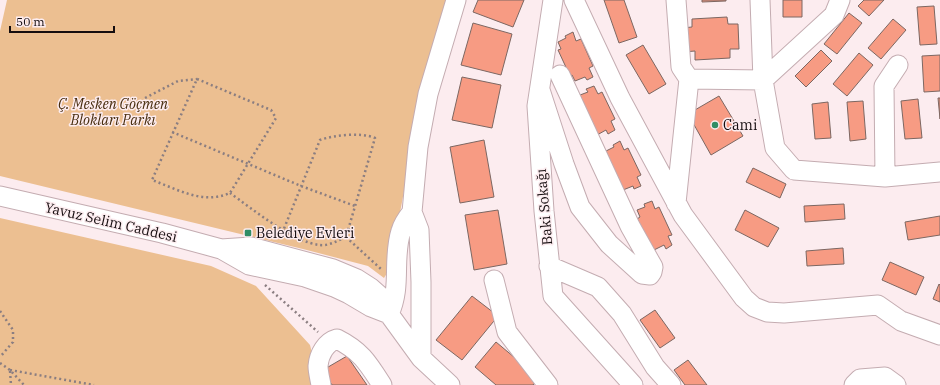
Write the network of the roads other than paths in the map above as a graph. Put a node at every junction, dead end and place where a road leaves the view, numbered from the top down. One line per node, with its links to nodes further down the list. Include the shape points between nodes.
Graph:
1 (456, 0): 16 (street, via 428,94 418,147)
2 (553, 0): 11 (street, Baki Sokağı)
3 (574, 0): 15 (street, via 620,98)
4 (676, 0): 9 (street, via 681,67)
5 (760, 0): 10 (street)
6 (840, 0): 10 (street, via 834,16)
7 (898, 66): 13 (street, via 884,86)
8 (560, 76): 11 (street, via 630,226 652,267 650,275 642,274 609,244 580,207)
9 (689, 79): 10 (street); 15 (street)
10 (763, 80): 13 (street, via 775,148 794,170)
11 (540, 90): 19 (street, Baki Sokağı, via 537,106)
12 (940, 172): 13 (street)
13 (885, 177)
14 (0, 196): 17 (street, Yavuz Selim Caddesi)
15 (676, 203): 24 (street, via 744,298 754,307 767,312 784,313 878,304 901,320)
16 (412, 212): 18 (street, via 401,230); 21 (street, via 419,230)
17 (221, 248): 22 (street, Yavuz Selim Caddesi, via 250,247 305,261 333,269); 23 (street, Yavuz Selim Caddesi, via 249,265 305,277 334,287)
18 (396, 259): 22 (street, via 385,285); 23 (street, via 396,292)
19 (549, 266): 30 (street, Baki Sokağı, via 552,296); 31 (street, via 598,287 622,314 656,367)
20 (494, 280): 29 (street, via 507,332)
21 (421, 282): 23 (street, via 404,307); 25 (street)
22 (371, 288): 23 (street, Yavuz Selim Caddesi, via 380,296)
23 (389, 314): 25 (street, Yavuz Selim Caddesi)
24 (940, 335)
25 (421, 358): 28 (street, Yavuz Selim Caddesi)
26 (321, 385): 27 (street, via 318,367 322,352 329,341 337,339 349,345 367,361)
27 (382, 385)
28 (450, 385)
29 (548, 385)
30 (633, 385)
31 (671, 385)
32 (854, 385): 33 (street, via 860,379 885,378)
33 (896, 385)

